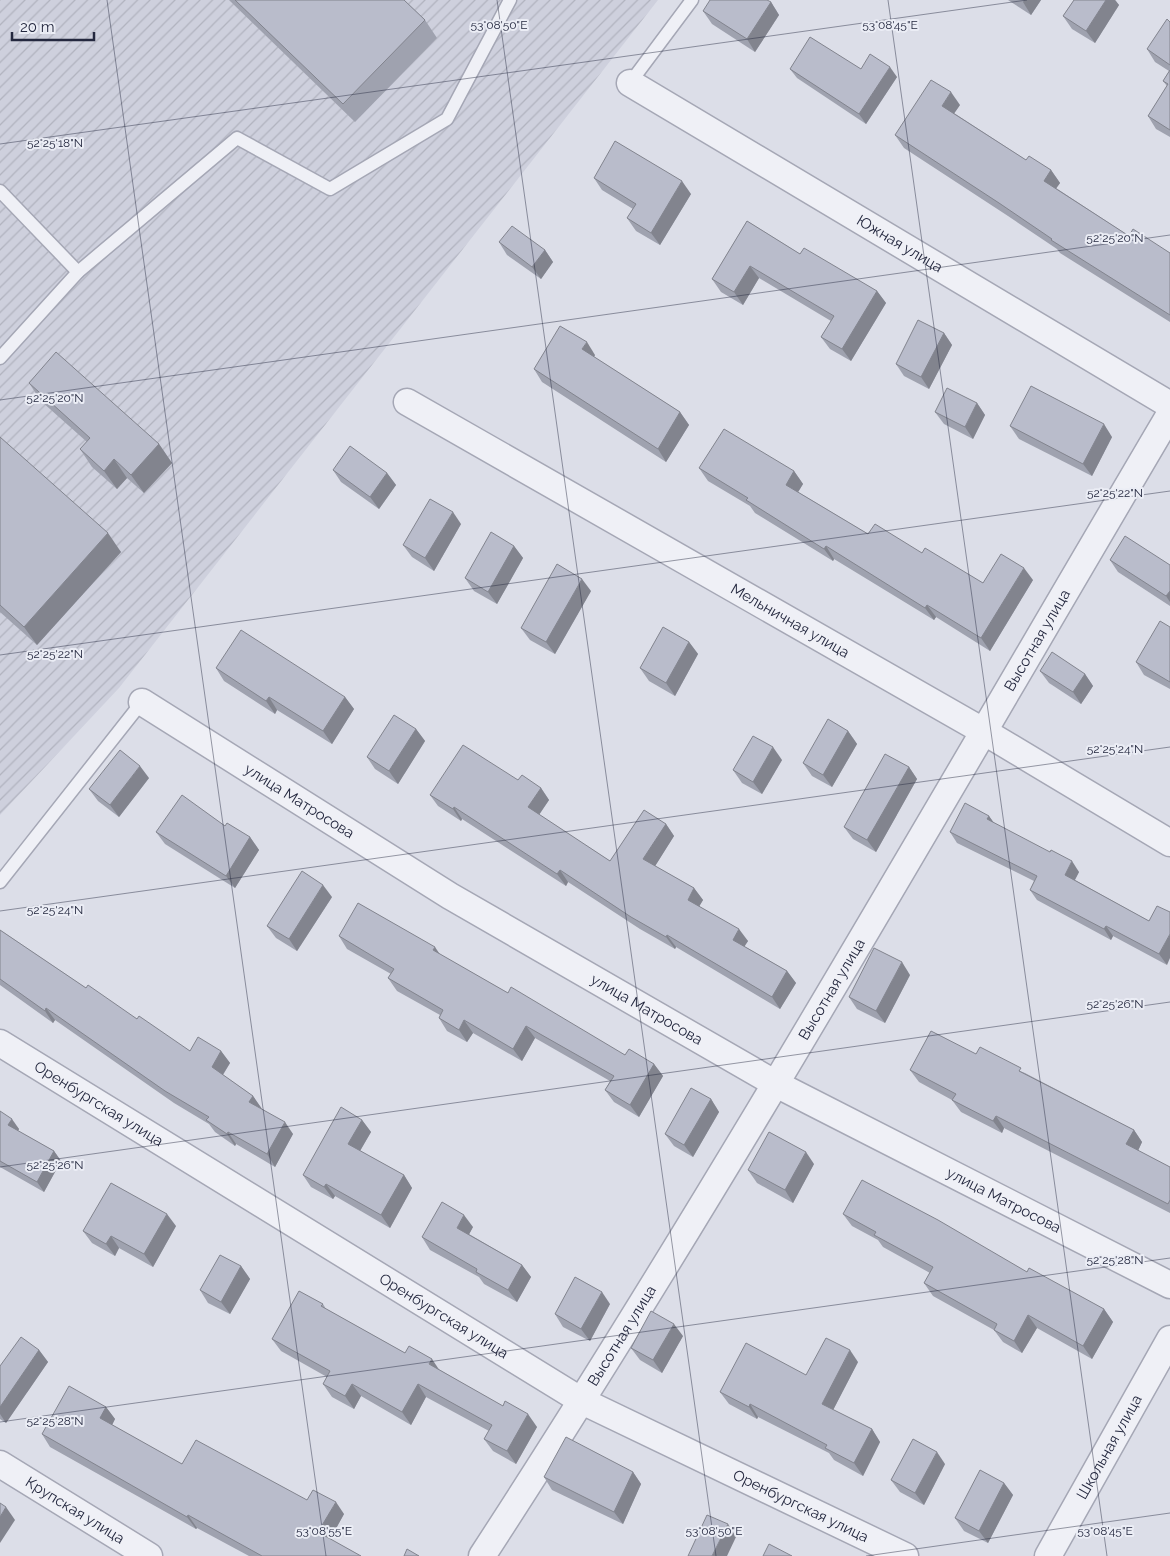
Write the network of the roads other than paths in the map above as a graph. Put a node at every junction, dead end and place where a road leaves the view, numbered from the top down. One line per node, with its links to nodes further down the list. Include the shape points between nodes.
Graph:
1 (510, 0): 5 (lane, via 447,119 330,189 237,138)
2 (692, 0): 3 (lane)
3 (630, 83): 8 (street, Южная улица)
4 (0, 191): 5 (lane)
5 (78, 272): 6 (lane)
6 (0, 358)
7 (407, 402): 11 (street, Мельничная улица)
8 (1170, 405)
9 (1170, 414): 11 (street, Высотная улица)
10 (142, 702): 13 (lane); 15 (street, улица Матросова, via 450,896)
11 (983, 731): 12 (street, Мельничная улица); 15 (street, Высотная улица)
12 (1170, 843)
13 (0, 882)
14 (0, 1044): 18 (street, Оренбургская улица)
15 (776, 1084): 16 (street, улица Матросова); 18 (street, Высотная улица)
16 (1170, 1285)
17 (1170, 1339): 23 (street, Школьная улица)
18 (582, 1401): 21 (street, Высотная улица); 22 (street, Оренбургская улица)
19 (0, 1464): 20 (street, Крупская улица)
20 (149, 1556)
21 (482, 1556)
22 (904, 1556)
23 (1048, 1556)

